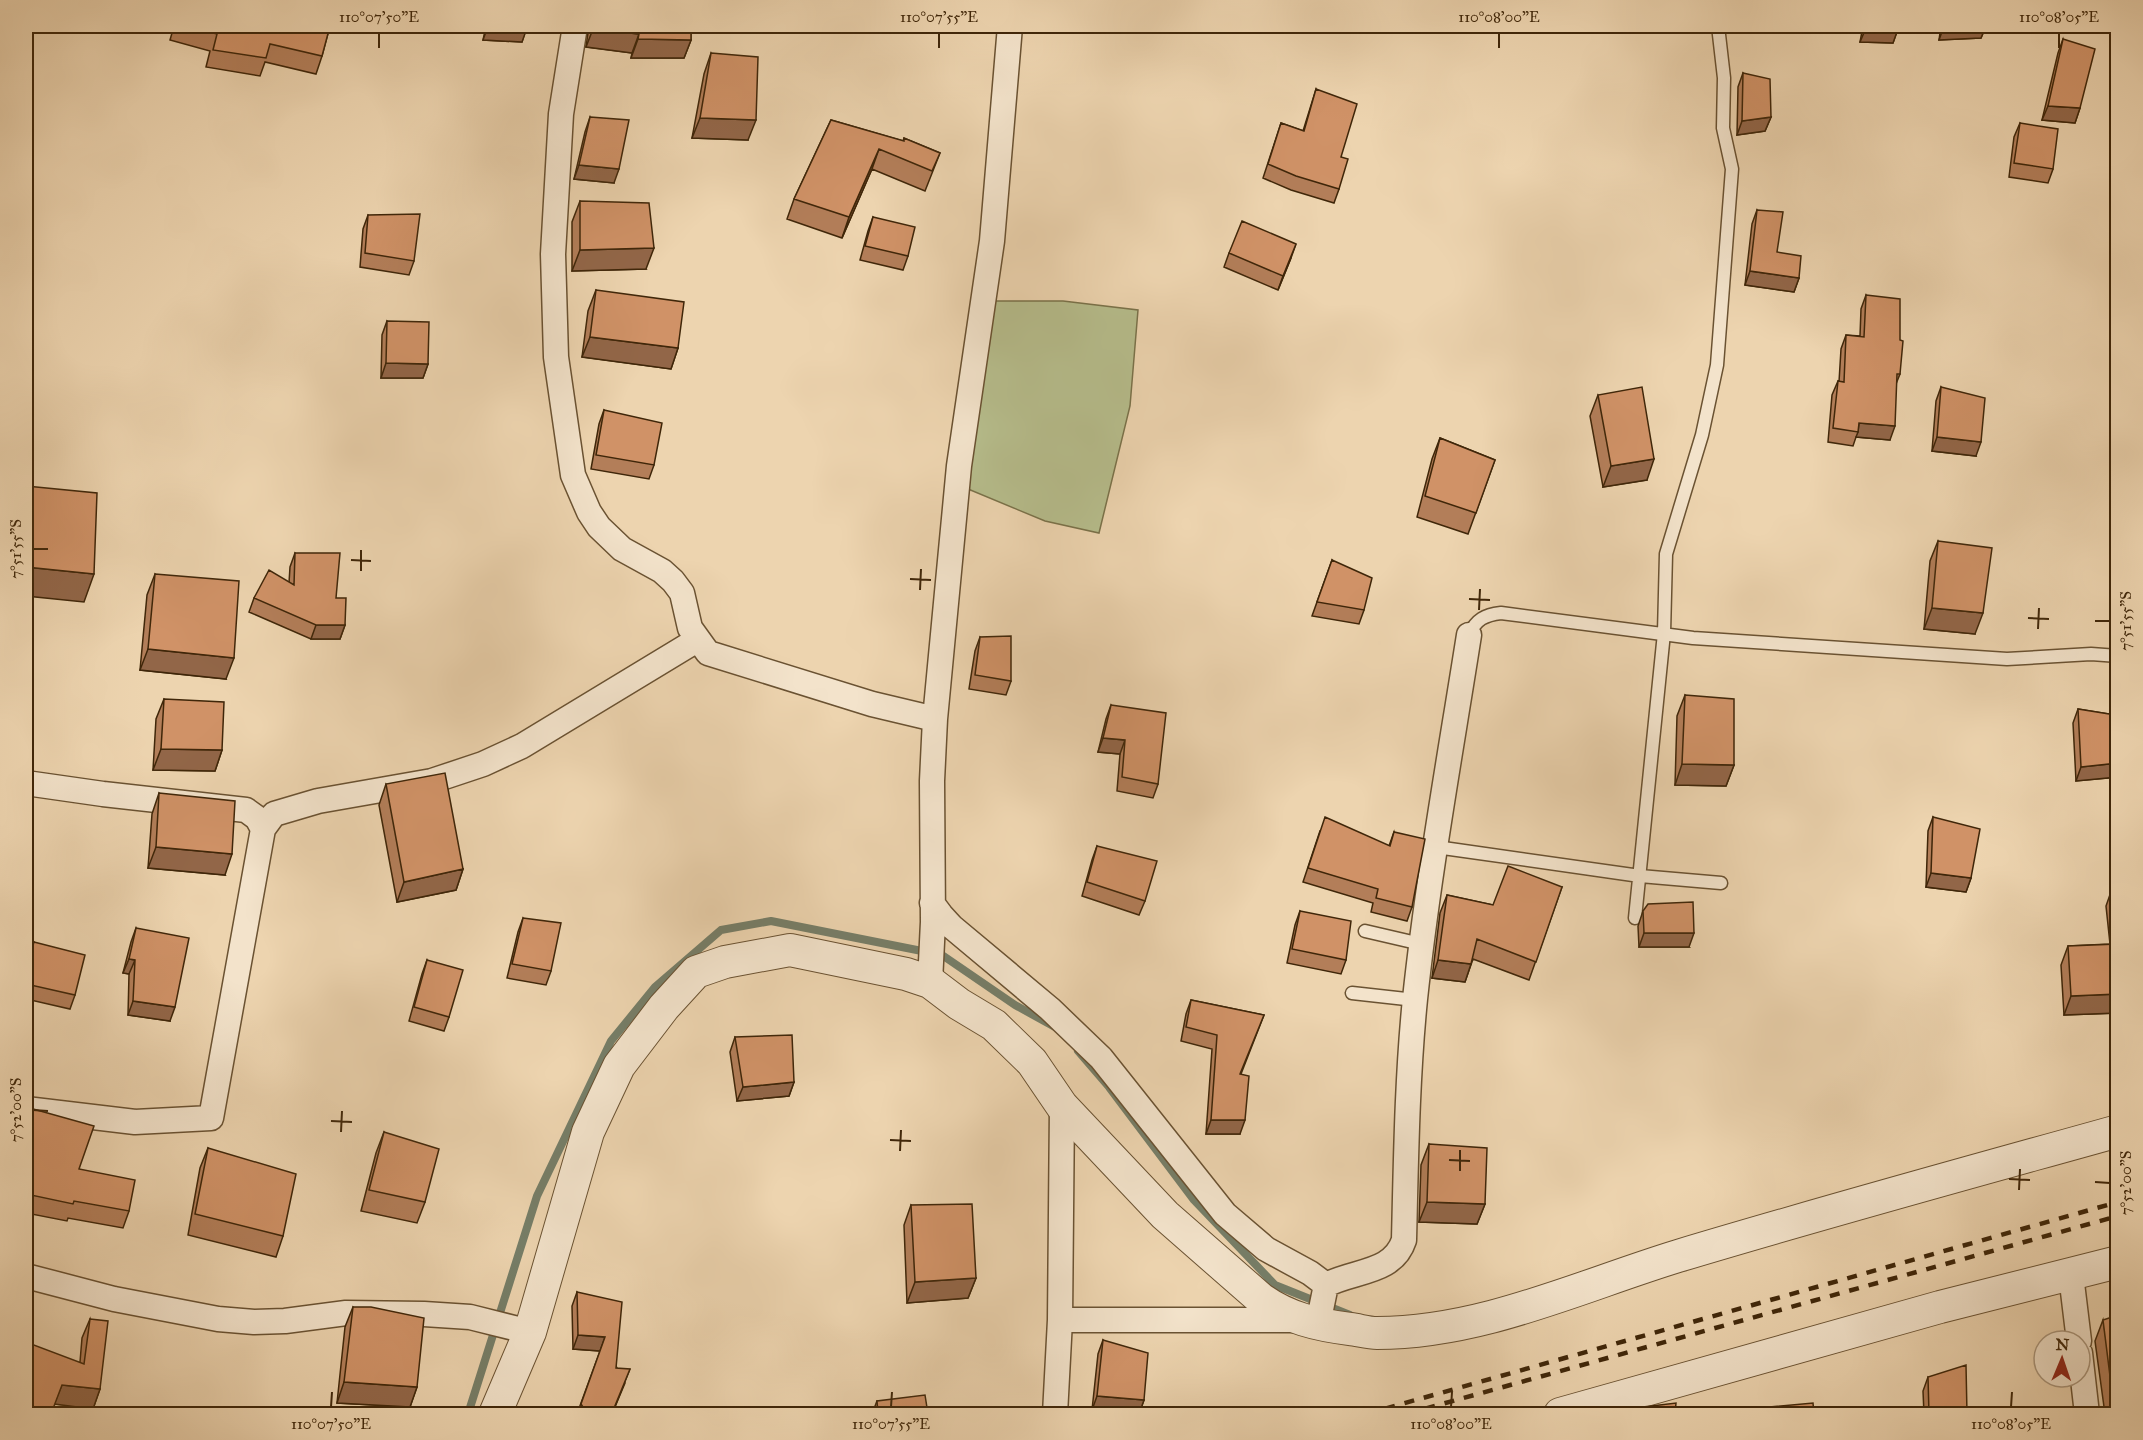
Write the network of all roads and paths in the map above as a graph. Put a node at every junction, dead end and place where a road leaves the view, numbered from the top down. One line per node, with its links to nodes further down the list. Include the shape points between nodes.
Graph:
1 (575, 26): 6 (street, via 561,114 553,254 556,357 573,475 589,512 612,540 673,581 682,593 690,628)
2 (1010, 26): 8 (street, via 992,241 959,466)
3 (1718, 26): 4 (lane, via 1724,78 1723,128 1732,169 1717,365 1702,435 1666,554)
4 (1664, 633): 5 (lane, via 1502,613 1479,619); 7 (lane, via 2007,659); 12 (lane)
5 (1469, 635): 11 (street)
6 (697, 640): 8 (street, via 708,652 872,704); 10 (street, via 522,746 483,764 432,781 318,801 274,814)
7 (2118, 656)
8 (935, 719): 14 (street)
9 (26, 783): 10 (street, via 246,810)
10 (263, 829): 22 (street, via 211,1118 135,1122)
11 (1436, 847): 12 (lane); 17 (street)
12 (1640, 876): 13 (lane); 15 (lane)
13 (1721, 883)
14 (932, 912): 18 (street); 27 (street, via 936,909 1101,1058 1225,1214 1266,1249 1310,1273)
15 (1635, 918)
16 (1365, 931): 17 (lane)
17 (1421, 944): 20 (street)
18 (930, 972): 21 (street, via 958,1004 994,1025 1032,1062); 31 (street, via 906,974 790,950 725,962 696,972 619,1066 588,1132)
19 (1352, 993): 20 (lane)
20 (1415, 1000): 27 (street, via 1401,1250 1387,1264 1346,1276)
21 (1062, 1106): 28 (street, via 1165,1215 1261,1299 1278,1311); 29 (street)
22 (26, 1109)
23 (2118, 1131): 28 (street, via 1676,1257 1535,1305 1481,1318 1376,1333)
24 (2118, 1262): 25 (street)
25 (2071, 1275): 30 (street); 35 (street, via 1941,1307)
26 (26, 1276): 31 (street, via 114,1299 218,1319 285,1322 370,1312 470,1317)
27 (1325, 1287): 28 (street)
28 (1313, 1319): 29 (street)
29 (1060, 1320): 34 (street)
30 (2078, 1329)
31 (520, 1330): 33 (street)
32 (2084, 1389): 36 (street)
33 (495, 1414)
34 (1055, 1414)
35 (1560, 1414)
36 (2087, 1414)

